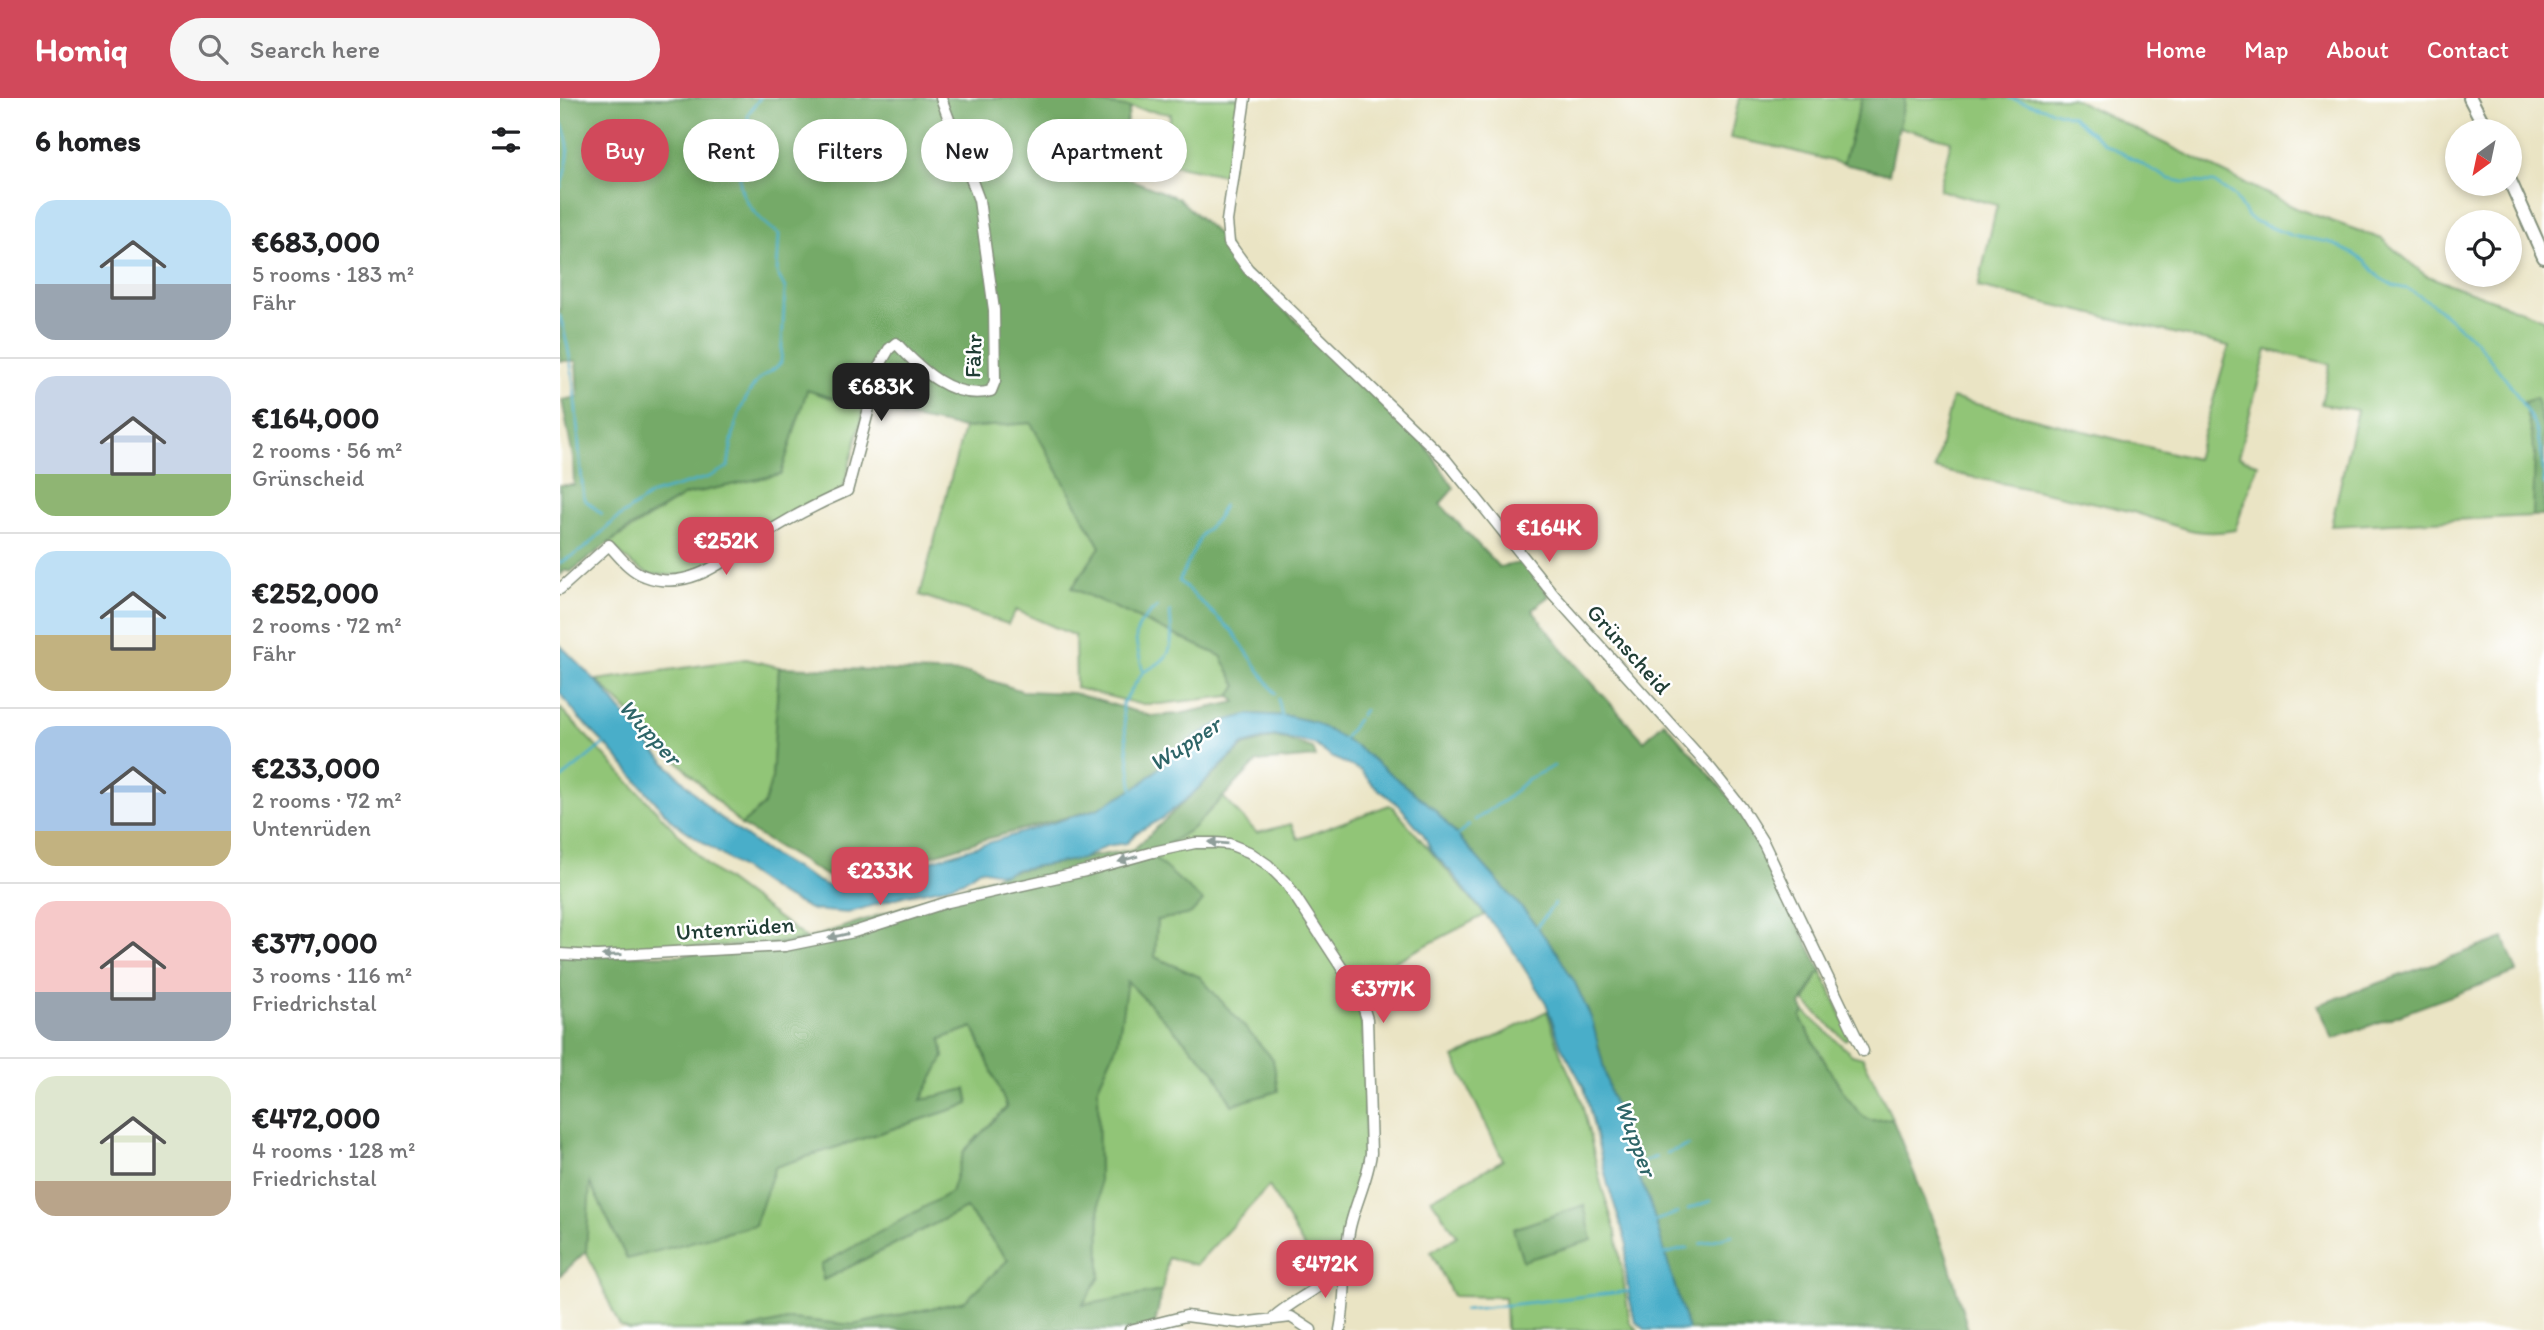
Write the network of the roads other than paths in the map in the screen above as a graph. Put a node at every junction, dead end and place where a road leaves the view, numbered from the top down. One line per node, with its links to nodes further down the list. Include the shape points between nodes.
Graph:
1 (941, 98): 7 (street, Fähr, via 978,200 994,310 995,381 991,391 981,394 937,382 896,343 881,363 847,491 686,579 644,576 609,545)
2 (1245, 98): 9 (street, Grünscheid, via 1227,221 1229,243 1257,278 1446,460 1553,594 1734,798 1764,844)
3 (2470, 98): 4 (street)
4 (2481, 119)
5 (2517, 196): 6 (street)
6 (2544, 257)
7 (560, 589)
8 (560, 954): 10 (street, Untenrüden, one-way to 8, via 1351,1224 1371,1153 1364,1009 1292,890 1268,865 1240,847 1195,843 785,946)
9 (1863, 1051)
10 (1347, 1259): 11 (street, via 1329,1280); 14 (street)
11 (1274, 1317): 12 (street, via 1241,1323 1177,1317); 13 (street, via 1294,1318)
12 (1130, 1330)
13 (1311, 1330)
14 (1340, 1330)

